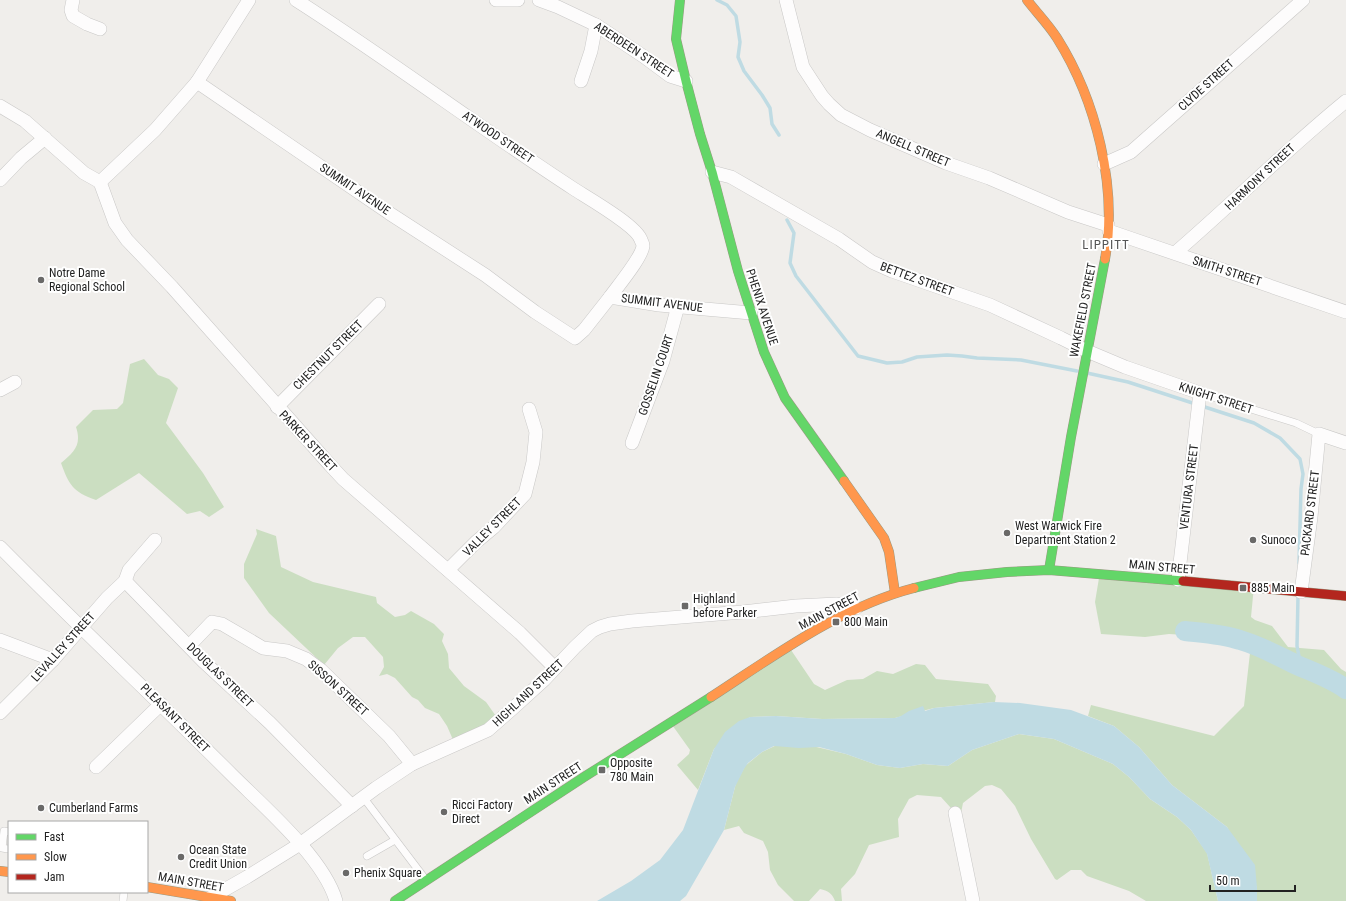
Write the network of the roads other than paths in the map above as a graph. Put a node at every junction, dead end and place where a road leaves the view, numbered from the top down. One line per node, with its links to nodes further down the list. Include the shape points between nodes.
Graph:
1 (73, 0): 12 (street, via 73,16)
2 (249, 0): 15 (street)
3 (296, 0): 25 (street, ATWOOD STREET, via 637,233 643,246)
4 (496, 0): 5 (street)
5 (518, 0)
6 (539, 0): 11 (street, ABERDEEN STREET, via 558,6)
7 (680, 0): 14 (main road, PHENIX AVENUE, via 676,38)
8 (786, 0): 23 (street, ANGELL STREET, via 804,67 825,100 841,115 946,163 989,178)
9 (1027, 0): 19 (main road, WAKEFIELD STREET, via 1056,36 1071,62 1095,126)
10 (1303, 0): 19 (street, CLYDE STREET, via 1131,152)
11 (596, 25): 13 (street); 14 (street, ABERDEEN STREET, via 670,76)
12 (100, 29)
13 (581, 81)
14 (686, 81): 20 (main road, PHENIX AVENUE)
15 (197, 82): 22 (street, via 155,130); 25 (street, SUMMIT AVENUE, via 389,213 485,274 575,338)
16 (1346, 101): 24 (street, HARMONY STREET, via 1278,159)
17 (0, 106): 18 (street)
18 (45, 138): 21 (street); 22 (street, via 84,173)
19 (1104, 164): 23 (main road, WAKEFIELD STREET)
20 (712, 172): 29 (main road, PHENIX AVENUE); 30 (street, BETTEZ STREET, via 731,177 839,239 872,262 990,305)
21 (0, 180)
22 (100, 182): 34 (street, PARKER STREET, via 115,223 127,240 172,287)
23 (1108, 228): 24 (street, SMITH STREET); 30 (main road, WAKEFIELD STREET)
24 (1176, 253): 28 (street, SMITH STREET)
25 (610, 297): 27 (street, SUMMIT AVENUE)
26 (379, 304): 34 (street, CHESTNUT STREET)
27 (678, 306): 29 (street, SUMMIT AVENUE); 37 (street, GOSSELIN COURT, via 662,363)
28 (1346, 312)
29 (751, 313): 46 (main road, PHENIX AVENUE, via 764,352 785,398 884,538 889,552)
30 (1087, 351): 33 (street, KNIGHT STREET); 42 (main road, WAKEFIELD STREET)
31 (15, 382): 32 (street)
32 (0, 390)
33 (1200, 393): 36 (lane, KNIGHT STREET, via 1296,423); 43 (street, VENTURA STREET)
34 (277, 407): 41 (street, PARKER STREET, via 343,478)
35 (529, 409): 41 (street, VALLEY STREET, via 536,432 533,462 525,494)
36 (1319, 434): 38 (street, KNIGHT STREET); 45 (street, PACKARD STREET, via 1311,517)
37 (632, 443)
38 (1346, 443)
39 (155, 540): 44 (street, via 129,570)
40 (0, 547): 49 (street, PLEASANT STREET)
41 (448, 570): 53 (street, PARKER STREET, via 520,633)
42 (1049, 570): 43 (main road, MAIN STREET); 46 (main road, MAIN STREET, via 959,577)
43 (1178, 580): 45 (main road, MAIN STREET)
44 (124, 581): 49 (street, LEVALLEY STREET); 51 (street, DOUGLAS STREET)
45 (1298, 591): 47 (main road, MAIN STREET)
46 (895, 593): 48 (main road, MAIN STREET)
47 (1346, 596)
48 (856, 608): 53 (street, HIGHLAND STREET, via 837,604 796,606 610,624 592,632); 67 (main road, MAIN STREET, via 689,710)
49 (82, 627): 52 (street, LEVALLEY STREET); 54 (street, PLEASANT STREET)
50 (0, 640): 52 (street)
51 (189, 646): 56 (street, SISSON STREET, via 212,622 222,624 263,648 287,651 306,659 347,694 389,736); 59 (street, DOUGLAS STREET)
52 (53, 660): 55 (street, LEVALLEY STREET)
53 (555, 668): 56 (street, HIGHLAND STREET, via 488,730)
54 (161, 704): 57 (street); 64 (street, PLEASANT STREET)
55 (0, 713)
56 (412, 764): 58 (street, HIGHLAND STREET)
57 (96, 767)
58 (363, 797): 59 (street, HIGHLAND STREET); 63 (lane)
59 (352, 806): 64 (street, HIGHLAND STREET)
60 (955, 813): 75 (street)
61 (8, 832): 62 (lane, via 4,831)
62 (4, 839): 65 (lane, via 2,848)
63 (395, 840): 66 (lane); 67 (lane)
64 (300, 844): 70 (street, HIGHLAND STREET); 73 (street, PLEASANT STREET, via 328,881)
65 (8, 849)
66 (367, 856)
67 (426, 880): 74 (main road, MAIN STREET)
68 (148, 887): 69 (main road, MAIN STREET)
69 (172, 891): 70 (main road, MAIN STREET); 71 (lane)
70 (210, 898): 72 (main road, MAIN STREET)
71 (170, 901)
72 (231, 901)
73 (336, 901)
74 (395, 901)
75 (974, 901)

